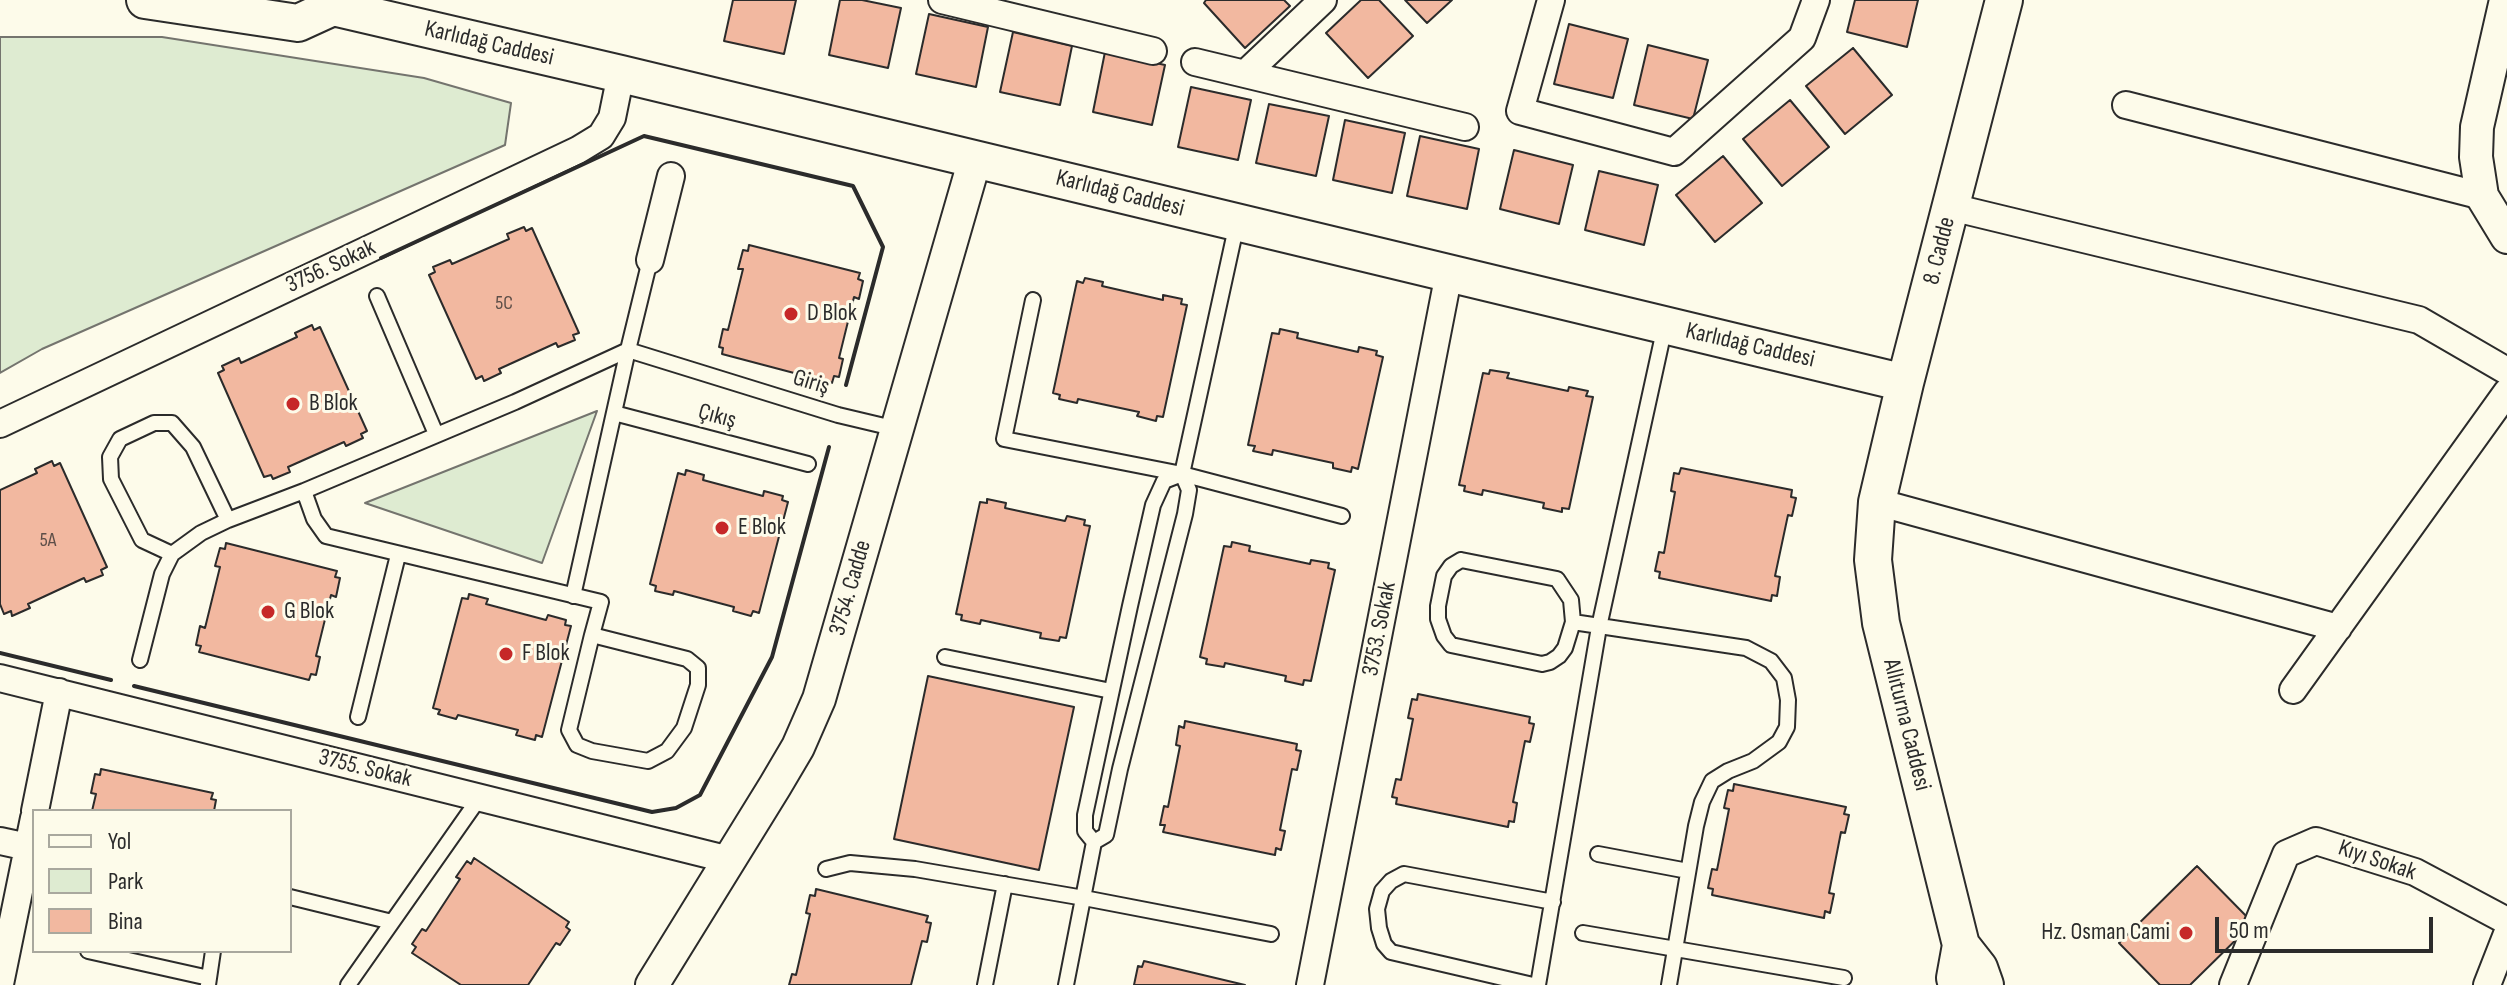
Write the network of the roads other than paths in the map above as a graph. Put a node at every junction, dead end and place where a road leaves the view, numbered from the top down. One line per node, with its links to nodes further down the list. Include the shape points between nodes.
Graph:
1 (145, 0): 8 (main road, Karlıdağ Caddesi, via 298,23)
2 (942, 0): 9 (street)
3 (1323, 0): 12 (street)
4 (1551, 0): 5 (street, via 1520,111 1674,152 1802,38)
5 (1816, 0)
6 (2004, 0): 18 (main road, 8. Cadde)
7 (2506, 0): 17 (street, via 2477,127)
8 (330, 4): 11 (main road, Karlıdağ Caddesi)
9 (1153, 51)
10 (1195, 62): 12 (street)
11 (621, 74): 15 (main road, Karlıdağ Caddesi); 31 (street, 3756. Sokak, via 612,118 601,136 578,150)
12 (1245, 74): 14 (street)
13 (2126, 105): 17 (street)
14 (1465, 127)
15 (975, 159): 19 (main road, Karlıdağ Caddesi); 32 (street, 3754. Cadde)
16 (671, 176): 21 (street)
17 (2482, 196): 20 (street)
18 (1951, 207): 27 (street, via 2419,320); 28 (main road, 8. Cadde)
19 (1238, 222): 22 (main road, Karlıdağ Caddesi); 35 (lane)
20 (2507, 237)
21 (650, 260): 26 (lane)
22 (1449, 273): 25 (main road, Karlıdağ Caddesi); 84 (street, 3753. Sokak)
23 (377, 296): 33 (lane)
24 (1033, 300): 35 (lane, via 1004,439)
25 (1665, 325): 28 (main road, Karlıdağ Caddesi); 44 (lane)
26 (628, 350): 30 (lane); 32 (lane, Giriş); 33 (lane)
27 (2507, 371)
28 (1905, 383): 37 (main road, 8. Cadde)
29 (2507, 392): 45 (street)
30 (614, 413): 34 (lane, Çıkış); 42 (lane)
31 (0, 424)
32 (897, 429): 61 (street, 3754. Cadde, via 819,699 798,747)
33 (436, 434): 36 (lane)
34 (808, 464)
35 (1182, 474): 38 (lane); 51 (lane, via 1164,481 1153,505); 58 (lane, via 1189,490 1185,514 1106,835)
36 (304, 491): 39 (lane); 41 (lane, via 326,536)
37 (1877, 502): 45 (street); 73 (main road, Allıturna Caddesi, via 1873,560 1881,623)
38 (1342, 516)
39 (228, 520): 40 (lane); 40 (lane, via 193,447 172,423 154,423 120,439 110,457 111,479 142,540)
40 (172, 554): 48 (lane)
41 (398, 555): 42 (lane); 53 (lane)
42 (573, 596): 46 (lane, via 601,602)
43 (1573, 622): 43 (lane, via 1565,648 1542,664 1451,645 1438,619 1444,576 1461,560 1557,579 1571,600); 44 (lane)
44 (1599, 627): 63 (lane, via 1746,648 1771,661 1784,678 1787,727 1779,742 1753,761 1712,781); 67 (lane)
45 (2338, 628): 50 (street)
46 (592, 635): 46 (lane, via 687,659 698,668 684,728 667,751 648,761 577,745 569,730)
47 (945, 657): 51 (lane)
48 (140, 660)
49 (0, 678): 52 (street, 3755. Sokak)
50 (2293, 690)
51 (1111, 691): 58 (lane, via 1085,815 1085,831)
52 (59, 692): 54 (street, 3755. Sokak); 55 (street)
53 (358, 717)
54 (480, 797): 61 (street, 3755. Sokak); 69 (lane)
55 (35, 809)
56 (32, 828): 59 (street)
57 (0, 841): 59 (street)
58 (1094, 842): 66 (lane)
59 (28, 847): 79 (street)
60 (1598, 854): 63 (lane)
61 (730, 860): 81 (street, 3754. Cadde)
62 (826, 869): 64 (lane, via 850,863)
63 (1688, 871): 74 (lane)
64 (1005, 884): 66 (lane); 82 (lane)
65 (292, 897): 69 (lane)
66 (1084, 898): 71 (lane); 83 (lane)
67 (1553, 902): 85 (lane); 85 (lane, via 1404,874 1382,891 1377,909 1384,944 1391,952)
68 (2507, 921): 89 (street, Kıyı Sokak, via 2415,872 2316,841 2286,854)
69 (392, 922): 80 (lane)
70 (1583, 933): 74 (lane)
71 (1271, 934)
72 (2507, 934): 90 (street)
73 (1961, 945): 87 (main road, Allıturna Caddesi); 88 (main road, Allıturna Caddesi)
74 (1677, 948): 77 (lane); 86 (lane)
75 (96, 953): 78 (lane)
76 (213, 953): 78 (lane)
77 (1844, 978)
78 (208, 982)
79 (0, 984)
80 (350, 984)
81 (652, 985)
82 (985, 985)
83 (1066, 985)
84 (1310, 985)
85 (1535, 985)
86 (1669, 985)
87 (1957, 985)
88 (1985, 985)
89 (2233, 985)
90 (2487, 985)

